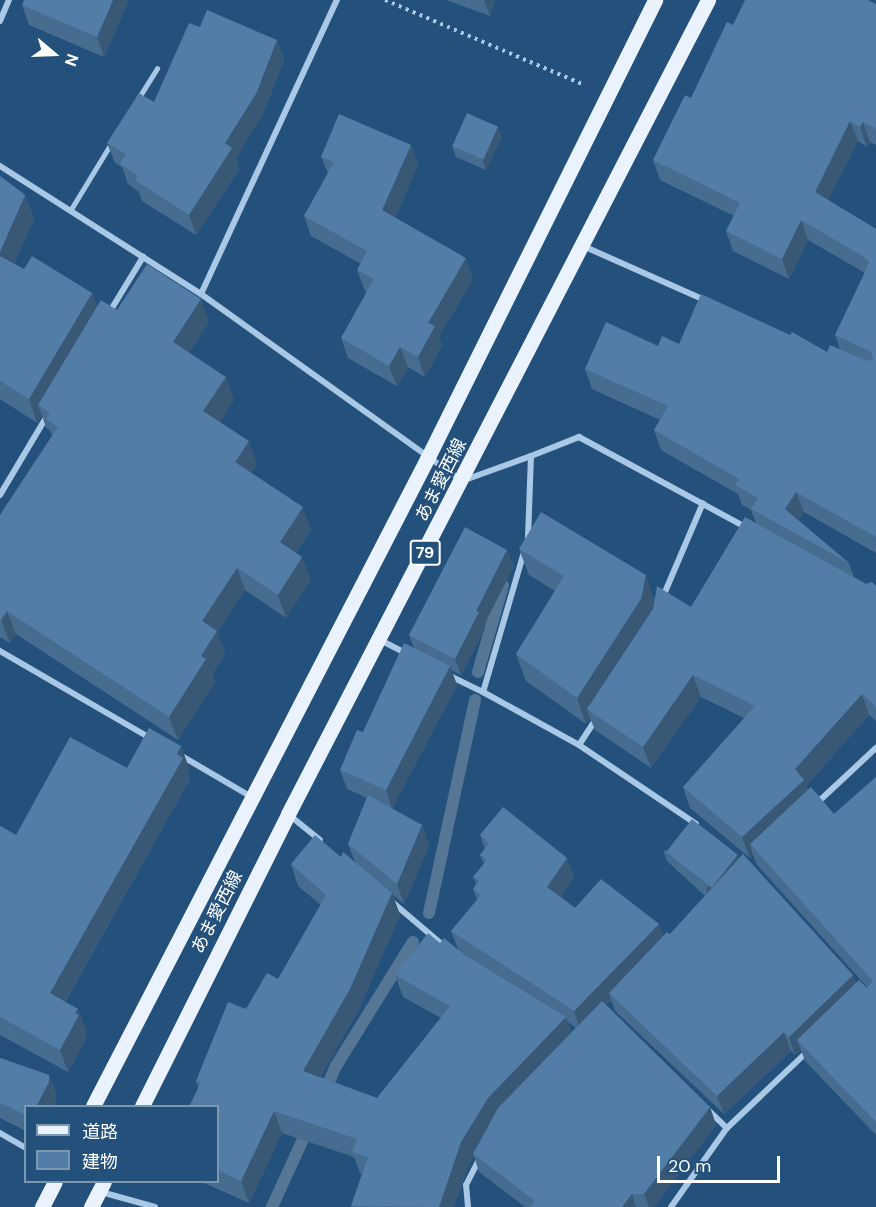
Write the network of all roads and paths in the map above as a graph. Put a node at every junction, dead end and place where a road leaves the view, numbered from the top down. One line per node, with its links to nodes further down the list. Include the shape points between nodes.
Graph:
1 (9, 0): 6 (street)
2 (337, 0): 15 (street)
3 (385, 0): 8 (path)
4 (655, 0): 8 (main road, あま愛西線 / 79)
5 (708, 0): 13 (main road, あま愛西線 / 79)
6 (0, 21)
7 (157, 68): 9 (lane)
8 (608, 95): 20 (main road, あま愛西線 / 79)
9 (132, 109)
10 (114, 139): 12 (lane)
11 (0, 166): 12 (street)
12 (70, 211): 14 (street)
13 (581, 245): 16 (street); 21 (main road, あま愛西線 / 79)
14 (142, 257): 15 (street); 17 (street)
15 (201, 294): 20 (street)
16 (712, 303)
17 (107, 316)
18 (53, 406): 22 (street)
19 (531, 456): 21 (street); 23 (street, via 579,437); 30 (street, via 530,533)
20 (427, 459): 21 (street); 36 (main road, あま愛西線 / 79)
21 (462, 481): 26 (main road, あま愛西線 / 79)
22 (0, 495)
23 (703, 503): 24 (street); 25 (street)
24 (754, 531)
25 (660, 603)
26 (380, 640): 28 (street); 38 (main road, あま愛西線 / 79)
27 (0, 651): 32 (street)
28 (411, 656)
29 (442, 671): 30 (street)
30 (483, 692): 33 (street)
31 (598, 716): 33 (street)
32 (160, 744)
33 (579, 745): 39 (street)
34 (876, 748): 37 (street)
35 (170, 749): 36 (street)
36 (250, 796): 45 (main road, あま愛西線 / 79)
37 (809, 810)
38 (288, 814): 40 (street); 46 (main road, あま愛西線 / 79)
39 (706, 831)
40 (323, 844)
41 (385, 896): 42 (street)
42 (456, 956)
43 (818, 1041): 47 (street)
44 (702, 1103): 47 (street)
45 (94, 1105)
46 (143, 1105)
47 (727, 1128): 57 (street)
48 (0, 1133): 49 (street)
49 (24, 1147)
50 (483, 1153): 56 (street, via 466,1185)
51 (54, 1183): 53 (main road)
52 (102, 1187): 54 (main road); 55 (street)
53 (42, 1207)
54 (91, 1207)
55 (155, 1207)
56 (468, 1207)
57 (671, 1207)

